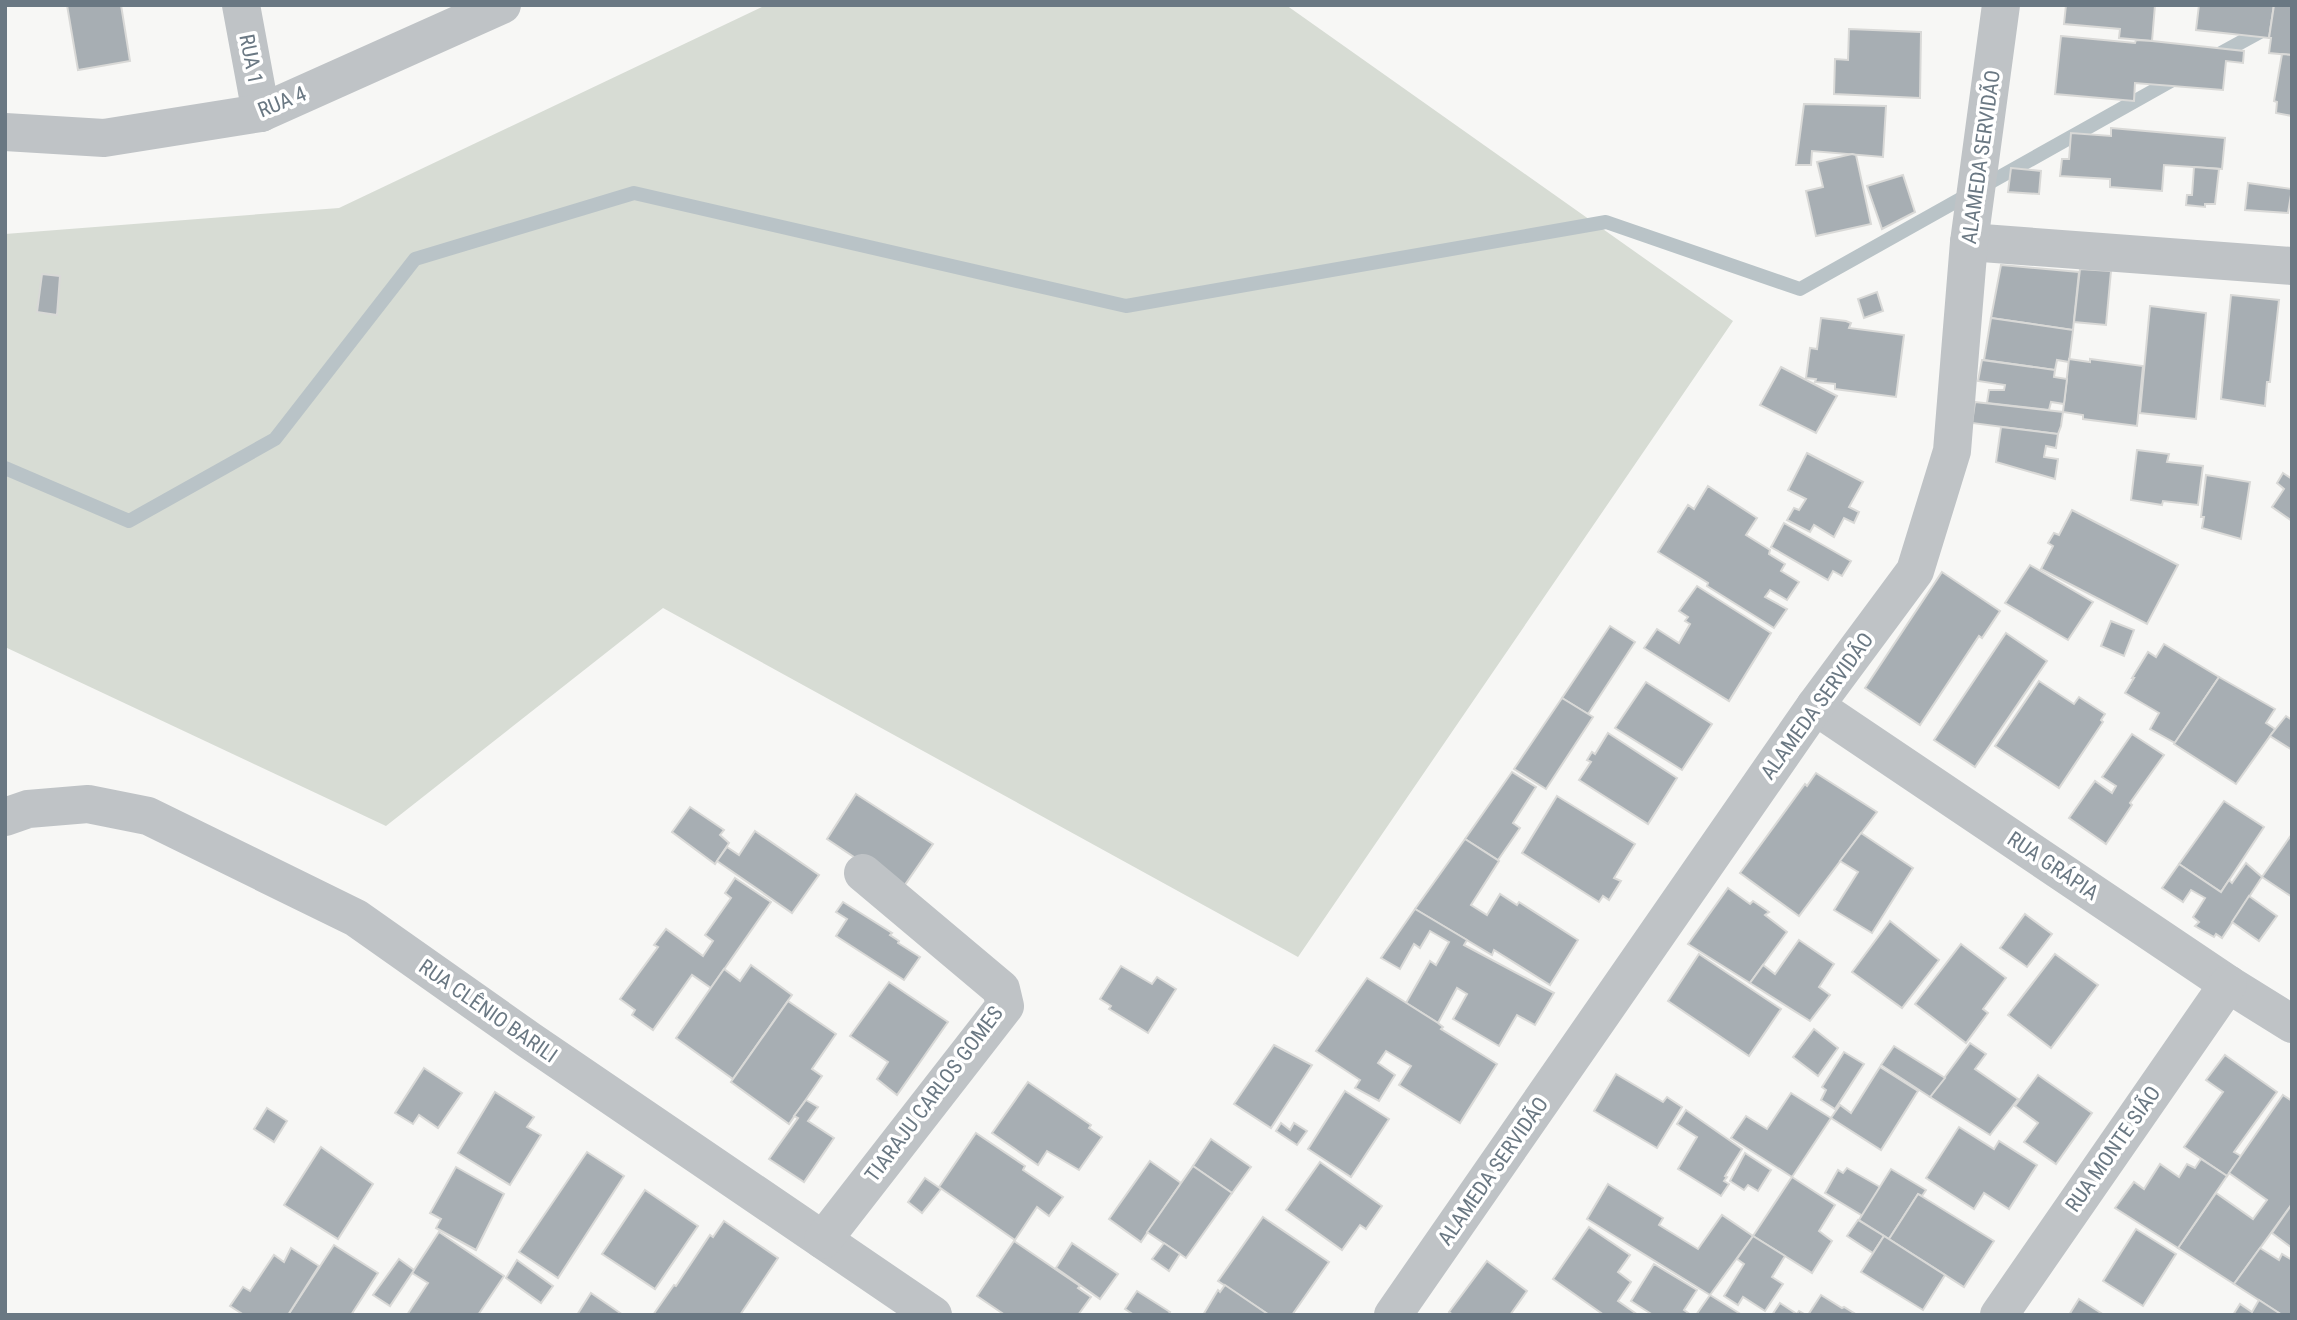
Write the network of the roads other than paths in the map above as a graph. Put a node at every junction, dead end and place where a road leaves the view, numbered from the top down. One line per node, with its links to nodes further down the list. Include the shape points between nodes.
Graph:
1 (241, 5): 4 (street, RUA 1)
2 (502, 5): 4 (street, RUA 4)
3 (2001, 5): 6 (street, ALAMEDA SERVIDÃO)
4 (261, 113): 5 (street, RUA 4, via 104,138)
5 (5, 132)
6 (1969, 242): 7 (street); 8 (street, ALAMEDA SERVIDÃO, via 1952,451 1915,571)
7 (2292, 266)
8 (1815, 706): 11 (street, RUA GRÁPIA); 15 (street, ALAMEDA SERVIDÃO)
9 (5, 817): 13 (street, RUA CLÊNIO BARILI, via 28,809 88,804 148,816 356,918)
10 (863, 873): 13 (street, TIARAJU CARLOS GOMES, via 1000,989 1005,1006)
11 (2228, 984): 12 (street, RUA GRÁPIA); 16 (street, RUA MONTE SIÃO)
12 (2292, 1024)
13 (823, 1240): 14 (street, RUA CLÊNIO BARILI)
14 (933, 1315)
15 (1393, 1315)
16 (1999, 1315)

